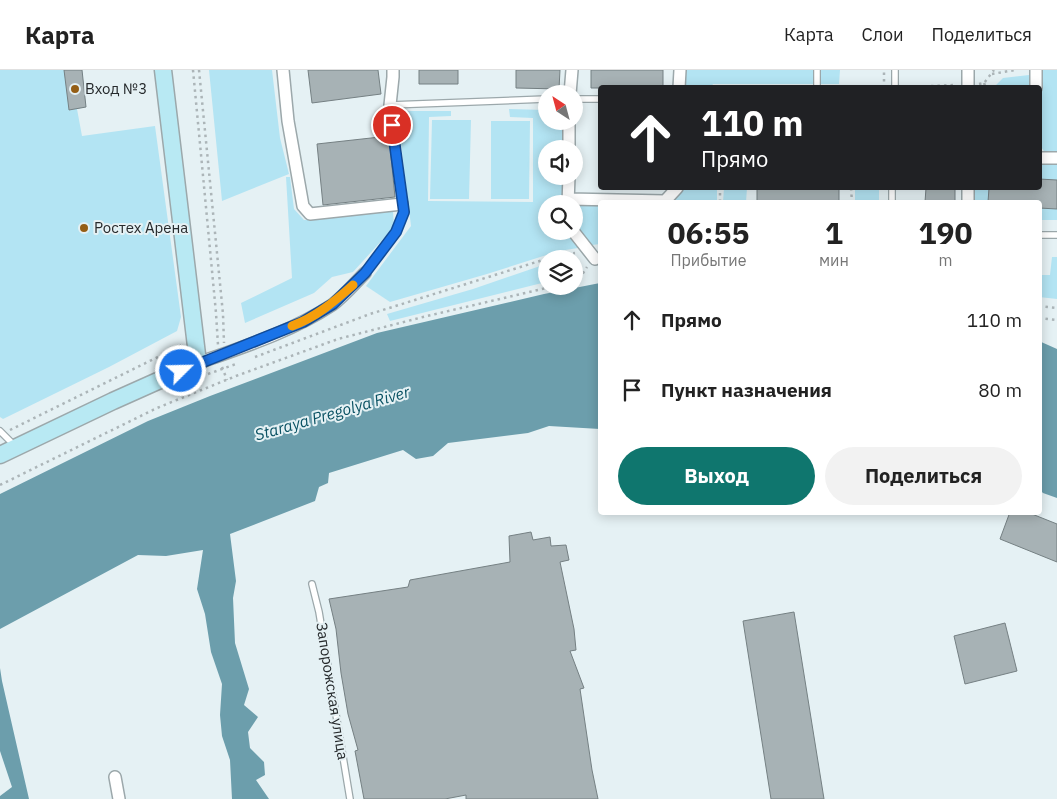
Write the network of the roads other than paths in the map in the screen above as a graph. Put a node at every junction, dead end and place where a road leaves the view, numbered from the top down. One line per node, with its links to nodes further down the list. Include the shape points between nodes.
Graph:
1 (163, 70): 32 (main road)
2 (283, 70): 26 (street, via 303,206 310,214)
3 (393, 70): 19 (street)
4 (572, 70): 10 (street)
5 (680, 70): 11 (street)
6 (817, 70): 12 (lane)
7 (895, 70): 13 (lane)
8 (968, 70): 14 (street)
9 (1036, 70): 15 (street)
10 (571, 85)
11 (679, 85)
12 (817, 85)
13 (895, 85)
14 (968, 85)
15 (1036, 85)
16 (538, 99): 19 (lane)
17 (583, 99): 18 (lane)
18 (598, 99)
19 (390, 106): 26 (lane)
20 (1042, 158): 21 (street)
21 (1057, 158)
22 (675, 190): 23 (street)
23 (666, 200)
24 (583, 201): 25 (street)
25 (598, 201)
26 (402, 204): 31 (lane, via 404,212 396,232)
27 (1042, 235): 28 (lane)
28 (1057, 235)
29 (580, 240): 30 (street)
30 (595, 259)
31 (365, 273): 32 (street, via 333,304 303,322 221,355)
32 (200, 370): 34 (main road)
33 (1, 433): 34 (lane)
34 (15, 447): 35 (main road)
35 (0, 455)
36 (312, 584): 39 (lane, Запорожская улица)
37 (115, 777): 38 (street)
38 (120, 799)
39 (350, 799)

